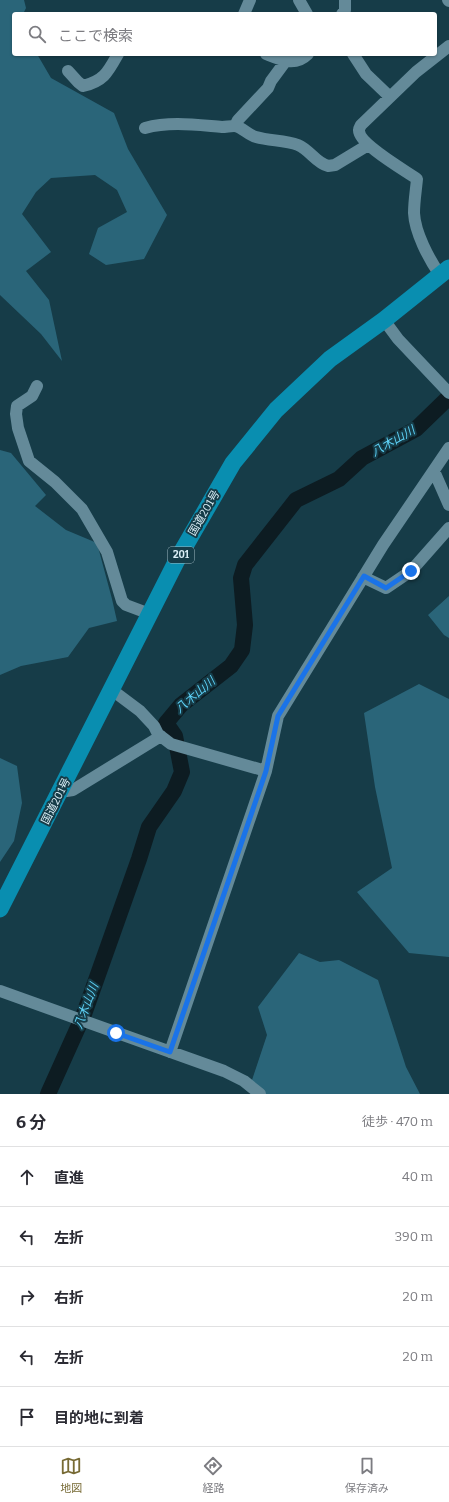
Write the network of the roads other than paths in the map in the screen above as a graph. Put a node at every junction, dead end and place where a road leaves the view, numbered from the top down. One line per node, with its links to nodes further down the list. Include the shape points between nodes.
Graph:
1 (250, 0): 4 (street)
2 (299, 0): 5 (street)
3 (345, 0): 6 (street)
4 (245, 12)
5 (306, 12)
6 (343, 12)
7 (449, 46): 8 (street)
8 (437, 55)
9 (117, 56): 15 (street, via 106,75 95,83 83,86)
10 (271, 56): 14 (street)
11 (306, 56): 14 (street, via 295,62)
12 (354, 56): 16 (street, via 366,74)
13 (436, 56): 16 (street)
14 (285, 62): 17 (street, via 268,88 238,120)
15 (68, 71)
16 (390, 97): 19 (street, via 359,128 360,135)
17 (236, 126): 18 (street, via 168,124); 19 (street, via 255,137 290,142 328,166 335,165)
18 (145, 128)
19 (368, 145): 20 (street, via 418,179 414,214 417,227 430,260)
20 (444, 272): 21 (highway, 国道201号 / 201)
21 (384, 320): 23 (street); 29 (highway, 国道201号 / 201, via 330,359 276,410 232,463 177,560)
22 (37, 386): 29 (street, via 32,396 17,406 16,414 29,461 82,509 106,552 122,601)
23 (448, 393)
24 (449, 448): 25 (street)
25 (434, 471): 26 (street); 28 (street)
26 (449, 505)
27 (449, 528): 28 (street, via 411,571 386,588)
28 (364, 576): 32 (street, via 278,716)
29 (150, 614): 30 (highway, 国道201号 / 201)
30 (112, 690): 31 (street, via 140,711); 33 (highway, 国道201号 / 201)
31 (161, 736): 32 (street, via 171,744); 33 (street, via 73,790)
32 (266, 771): 36 (street)
33 (60, 792): 34 (highway, 国道201号 / 201)
34 (0, 909)
35 (0, 991): 36 (street)
36 (170, 1052): 37 (street, via 224,1071 244,1081)
37 (260, 1094)

